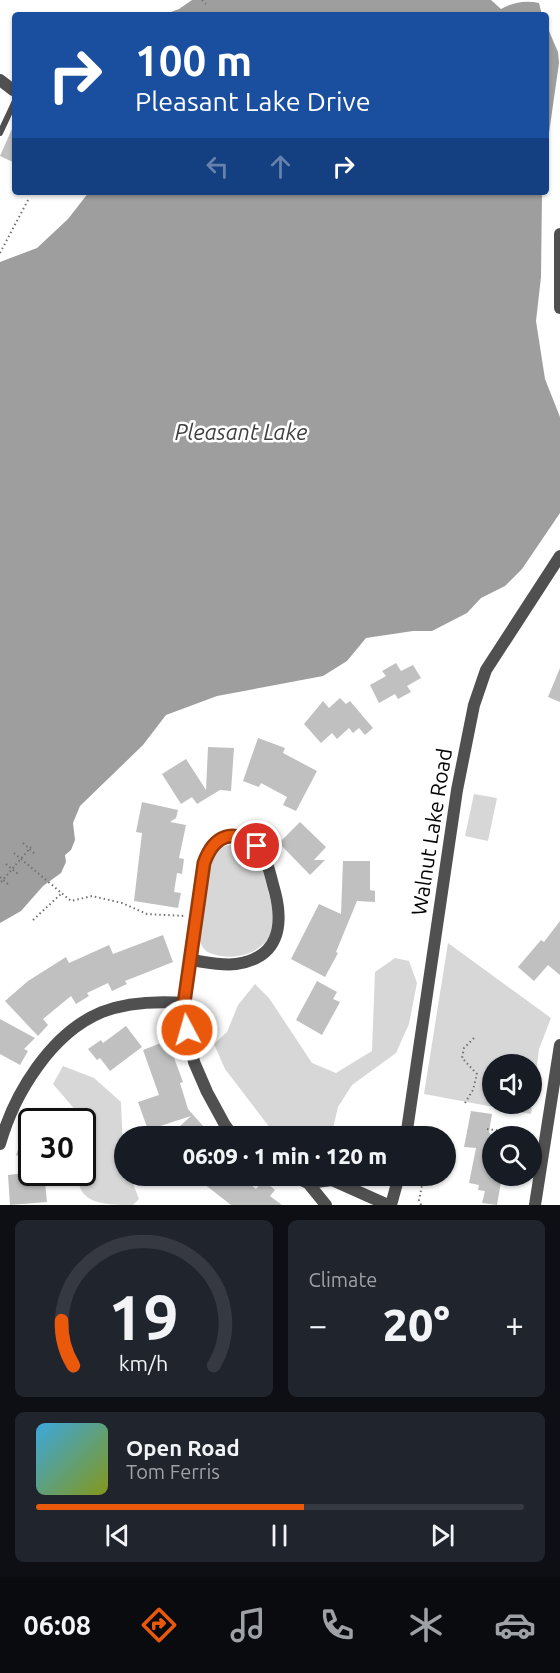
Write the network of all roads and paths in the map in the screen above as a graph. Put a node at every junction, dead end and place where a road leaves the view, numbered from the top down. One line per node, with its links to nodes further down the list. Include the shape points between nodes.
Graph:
1 (202, 0): 2 (path)
2 (206, 4)
3 (0, 80): 4 (street)
4 (12, 92)
5 (12, 100): 6 (lane)
6 (0, 133)
7 (28, 200): 9 (path)
8 (560, 234): 10 (street)
9 (0, 253)
10 (560, 308)
11 (560, 556): 31 (street, Walnut Lake Road, via 486,670 474,705 457,790)
12 (23, 843): 13 (path)
13 (31, 848): 15 (path); 16 (path)
14 (14, 854): 16 (path)
15 (36, 855)
16 (21, 859): 18 (path); 22 (path)
17 (6, 864): 18 (path)
18 (12, 869): 19 (path); 20 (path)
19 (18, 874)
20 (1, 880): 21 (path)
21 (9, 885)
22 (62, 892): 23 (path, via 71,900 92,896 147,914); 24 (path)
23 (195, 918): 25 (street); 25 (street, via 209,849 231,836 240,836 257,846 266,861 278,904 280,922 275,940 256,958 235,965)
24 (33, 920)
25 (190, 960): 26 (street)
26 (184, 1003): 30 (street, via 194,1062); 32 (street, via 131,1004 101,1012 80,1025 53,1047 32,1077)
27 (475, 1036): 29 (path, via 464,1048 462,1058 477,1074)
28 (560, 1045): 40 (street)
29 (465, 1104)
30 (227, 1126)
31 (408, 1126)
32 (0, 1144)
33 (310, 1186): 37 (street)
34 (346, 1186): 38 (street)
35 (396, 1186): 38 (street)
36 (422, 1186): 39 (path)
37 (326, 1205)
38 (390, 1205)
39 (421, 1205)
40 (535, 1205)

